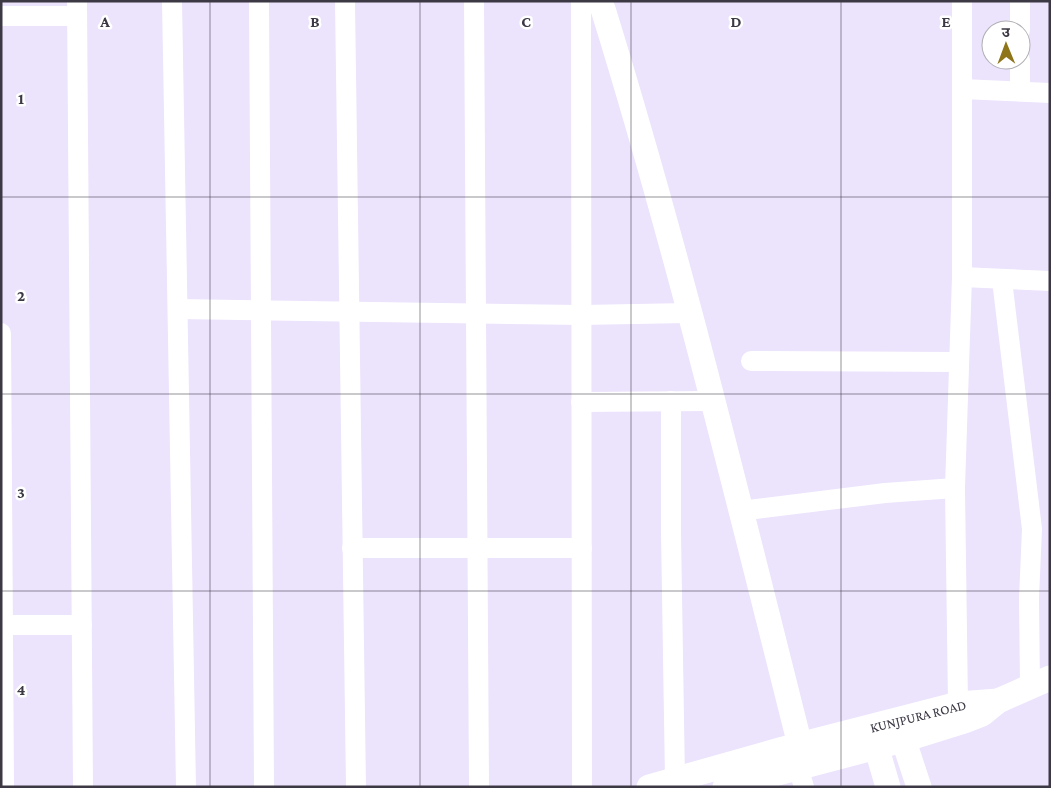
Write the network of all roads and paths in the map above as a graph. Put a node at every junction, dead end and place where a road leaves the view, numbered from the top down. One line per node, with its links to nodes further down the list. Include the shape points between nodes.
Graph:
1 (172, 1): 19 (street)
2 (259, 1): 21 (street)
3 (345, 1): 20 (street)
4 (474, 1): 23 (street)
5 (581, 1): 24 (street)
6 (598, 1): 22 (street, via 634,107)
7 (962, 1): 13 (street)
8 (1020, 1): 11 (street)
9 (77, 9): 10 (street); 38 (street)
10 (1, 16)
11 (1020, 20)
12 (1020, 70): 14 (street)
13 (962, 89): 14 (street); 16 (street)
14 (1020, 91): 15 (street)
15 (1050, 93)
16 (962, 277): 17 (street); 28 (street)
17 (1002, 280): 18 (street); 39 (street, via 1032,529 1029,607)
18 (1050, 281)
19 (178, 309): 21 (street); 48 (street)
20 (349, 311): 21 (street); 23 (street); 34 (street)
21 (260, 312): 49 (street)
22 (689, 313): 24 (street); 30 (street)
23 (478, 314): 24 (street); 35 (street)
24 (581, 315): 31 (street)
25 (1, 333): 26 (street)
26 (1, 350): 37 (street)
27 (751, 361): 28 (street)
28 (959, 362): 32 (street)
29 (671, 401): 30 (street); 31 (street); 45 (street)
30 (712, 401): 33 (street)
31 (581, 402): 36 (street)
32 (955, 488): 33 (street, via 885,493); 41 (street)
33 (740, 512): 44 (street)
34 (352, 548): 35 (street); 50 (street)
35 (478, 548): 36 (street); 51 (street)
36 (582, 548): 52 (street)
37 (3, 625): 38 (street); 46 (street)
38 (82, 625): 47 (street)
39 (1040, 683): 40 (street)
40 (998, 701): 41 (street, KUNJPURA ROAD); 42 (street, KUNJPURA ROAD, via 982,714)
41 (958, 704): 42 (street, KUNJPURA ROAD)
42 (901, 730): 43 (street, KUNJPURA ROAD); 56 (street)
43 (874, 737): 44 (street, KUNJPURA ROAD); 55 (street)
44 (801, 766): 45 (street, KUNJPURA ROAD); 54 (street, KUNJPURA ROAD)
45 (675, 780): 53 (street, KUNJPURA ROAD)
46 (4, 787)
47 (83, 787)
48 (186, 787)
49 (264, 787)
50 (356, 787)
51 (480, 787)
52 (582, 787)
53 (649, 787)
54 (725, 787)
55 (888, 787)
56 (919, 787)

